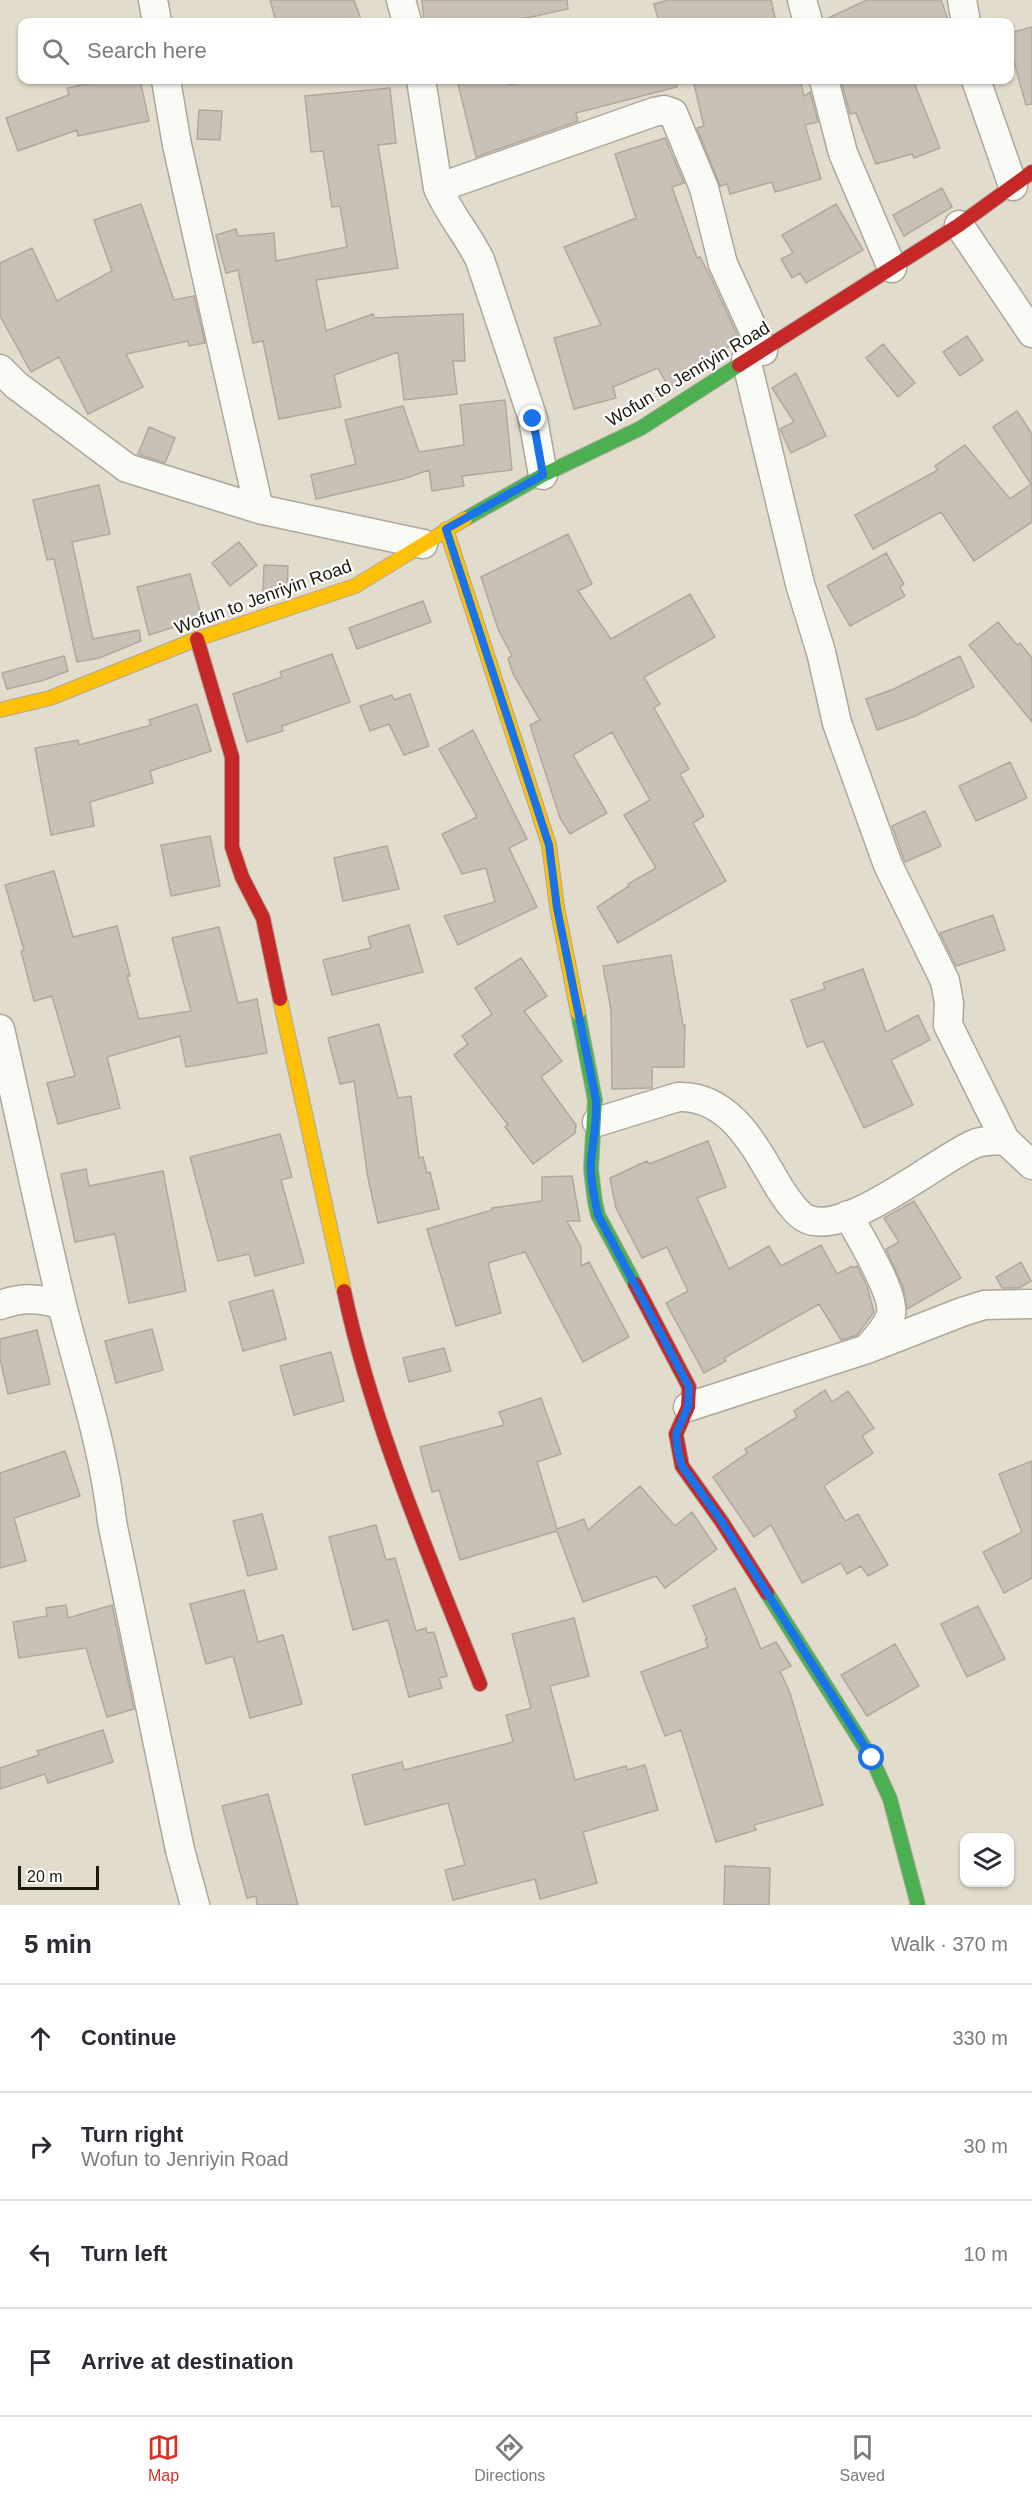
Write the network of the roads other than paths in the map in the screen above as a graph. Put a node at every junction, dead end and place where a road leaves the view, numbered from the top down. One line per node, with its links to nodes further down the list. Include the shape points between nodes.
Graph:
1 (153, 0): 5 (street)
2 (401, 0): 6 (street)
3 (802, 0): 7 (street)
4 (962, 0): 8 (street)
5 (156, 18)
6 (406, 18)
7 (807, 18)
8 (965, 18)
9 (167, 84): 21 (street)
10 (422, 84): 14 (street)
11 (825, 84): 16 (street, via 843,153)
12 (978, 84): 13 (street)
13 (1023, 179): 15 (street, Wofun to Jenriyin Road)
14 (438, 188): 18 (street, via 654,112 673,113 704,188 723,264); 20 (street, via 480,260 533,419)
15 (958, 225): 16 (street, Wofun to Jenriyin Road); 17 (street)
16 (892, 268): 18 (street, Wofun to Jenriyin Road)
17 (1032, 333)
18 (754, 355): 20 (street, Wofun to Jenriyin Road, via 641,428); 27 (street, via 800,584 837,723 888,865 945,981 948,1025)
19 (2, 374): 21 (street, via 127,468)
20 (543, 475): 22 (street, Wofun to Jenriyin Road)
21 (259, 509): 22 (street)
22 (435, 536): 23 (street, Wofun to Jenriyin Road, via 355,586); 26 (street, via 549,845)
23 (197, 639): 24 (street, Wofun to Jenriyin Road, via 50,698); 35 (street, via 232,757 232,847 263,918 350,1321 395,1468)
24 (0, 710)
25 (0, 1029): 32 (street)
26 (597, 1122): 29 (street, via 678,1097 707,1101 727,1113 753,1143 788,1201 807,1220 830,1221); 34 (street, via 591,1164 598,1215 679,1365 689,1387)
27 (1005, 1140): 28 (street); 29 (street, via 975,1143)
28 (1032, 1165)
29 (848, 1215): 33 (street, via 890,1296 891,1314)
30 (1032, 1304): 33 (street, via 984,1305)
31 (0, 1305): 32 (street, via 15,1299 41,1298)
32 (62, 1305): 36 (street, via 96,1430 180,1850)
33 (867, 1349): 34 (street)
34 (688, 1407): 37 (street, via 676,1434 682,1466 872,1758 890,1799)
35 (480, 1684)
36 (195, 1905)
37 (918, 1905)

